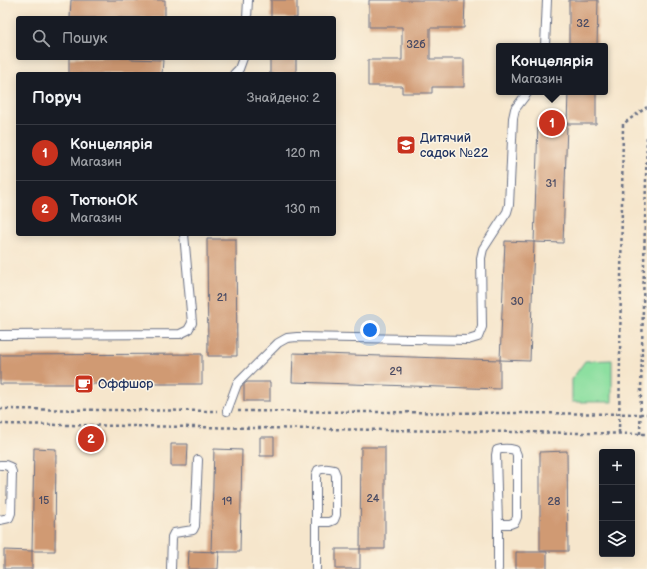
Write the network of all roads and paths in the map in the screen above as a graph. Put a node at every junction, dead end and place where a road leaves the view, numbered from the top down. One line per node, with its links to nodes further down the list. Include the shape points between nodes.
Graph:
1 (248, 0): 3 (lane)
2 (547, 0): 4 (lane)
3 (247, 16)
4 (546, 43)
5 (241, 60): 6 (lane)
6 (236, 72)
7 (526, 95): 13 (lane, via 515,109 513,118 509,205 481,258 482,327 478,337 468,340 286,338 237,384)
8 (647, 107): 14 (path, via 623,124)
9 (647, 137): 15 (path)
10 (184, 236): 11 (lane, via 192,323 188,330 180,334)
11 (0, 336)
12 (0, 409): 13 (path)
13 (227, 411): 14 (path)
14 (620, 413): 15 (path); 18 (path)
15 (640, 414): 16 (path); 19 (path)
16 (647, 414)
17 (0, 424): 18 (path)
18 (620, 433): 19 (path)
19 (640, 434): 20 (path)
20 (647, 434)
21 (198, 460): 26 (lane, via 195,526 193,530 174,533)
22 (0, 465): 23 (lane, via 10,467 12,472 11,513 8,518)
23 (0, 520)
24 (316, 522): 24 (lane, via 316,475 318,470 329,468 334,470 336,475 336,515 334,520 329,522); 27 (lane)
25 (498, 524): 25 (lane, via 496,455 497,450 510,448 515,450 517,455 517,517 515,522 510,524); 28 (lane)
26 (171, 569)
27 (316, 569)
28 (498, 569)

